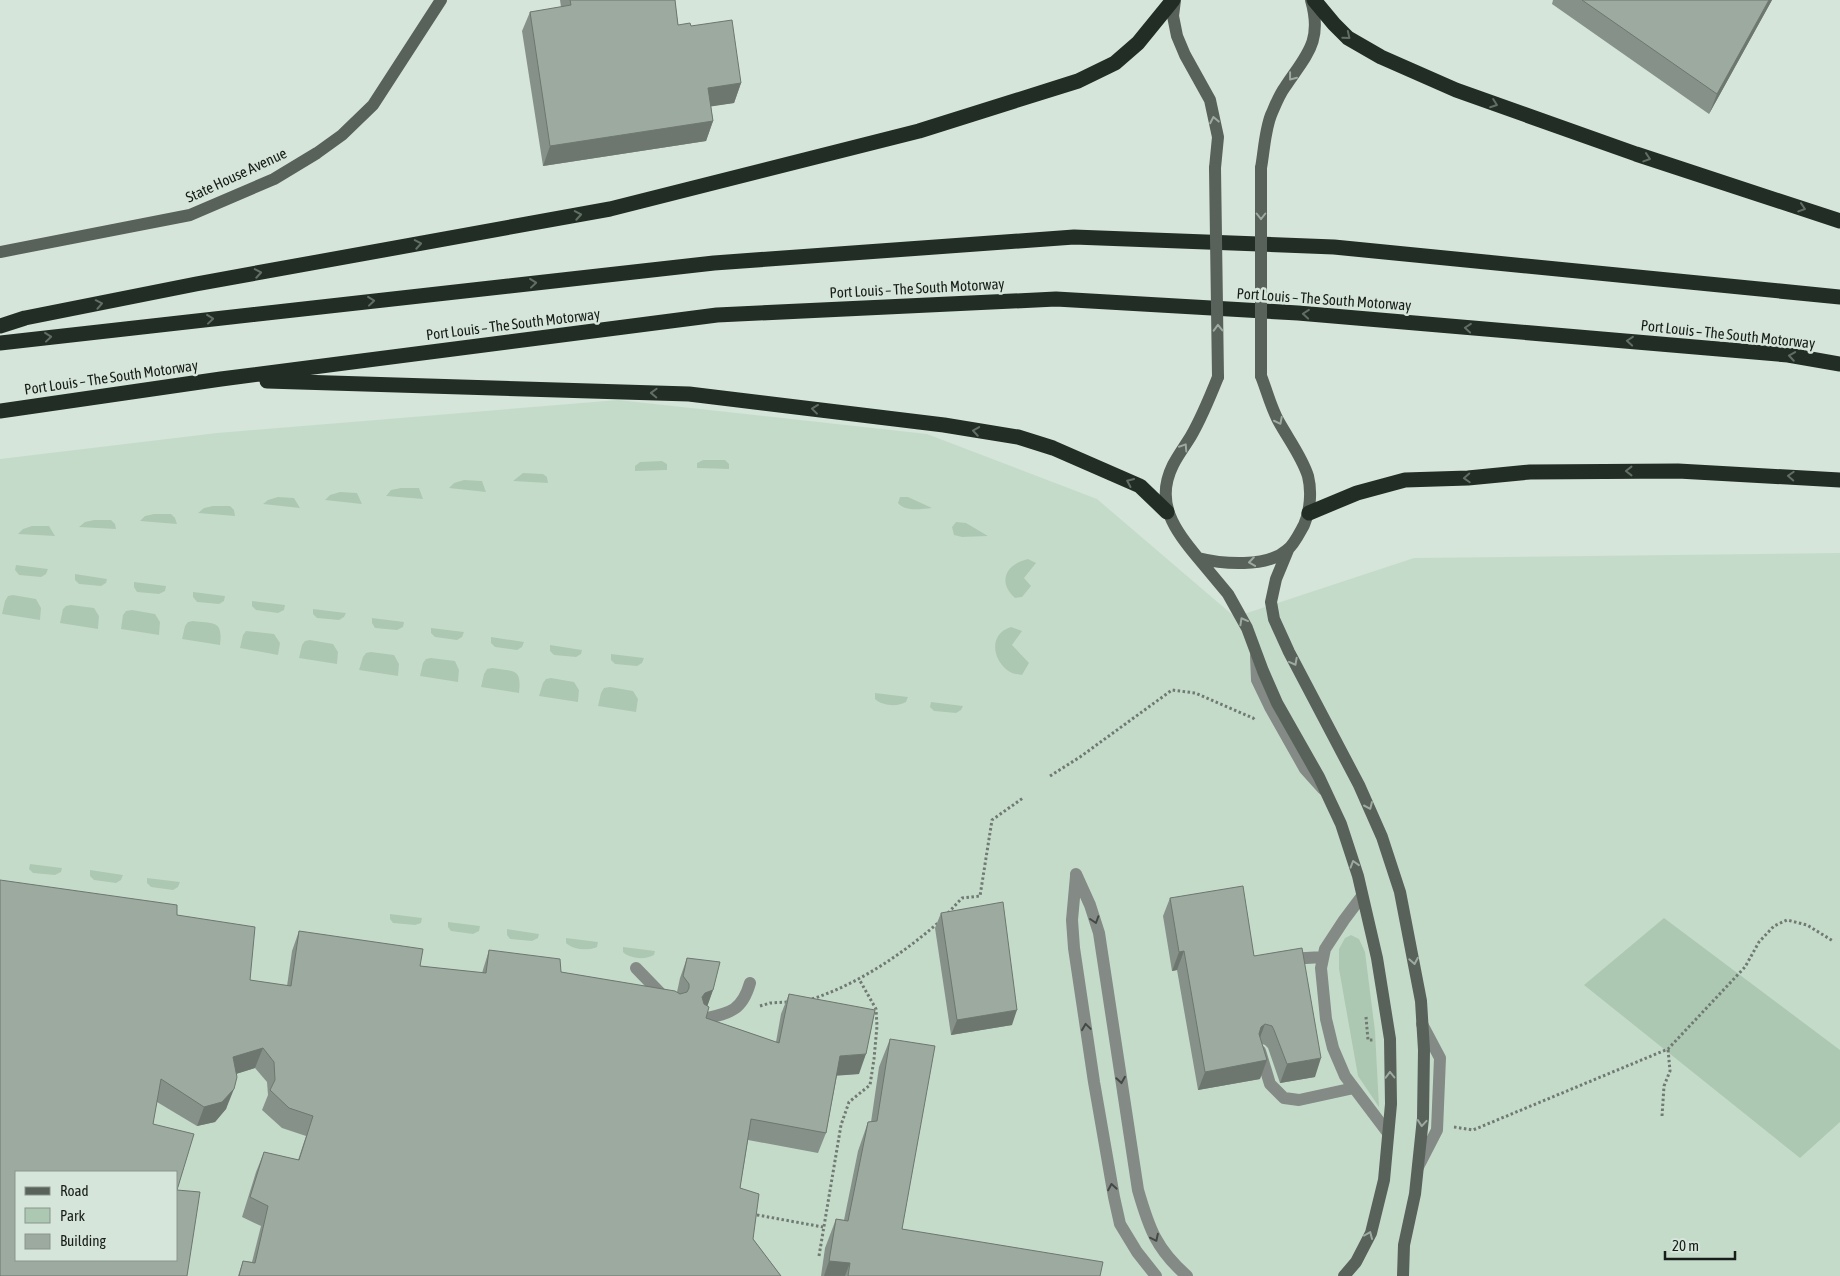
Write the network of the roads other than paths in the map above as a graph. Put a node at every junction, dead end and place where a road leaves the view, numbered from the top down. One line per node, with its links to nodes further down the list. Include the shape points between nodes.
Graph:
1 (441, 0): 5 (main road, State House Avenue, via 373,105 317,153 274,179 190,216)
2 (1174, 0): 7 (highway, one-way to 2, via 196,284 610,209 919,130 1078,81 1114,63 1138,43); 13 (main road, one-way to 2, bridge, via 1166,485 1172,466 1205,411 1218,377 1215,168 1218,136 1210,100 1177,36)
3 (1312, 0): 4 (highway, one-way to 4, via 1348,38 1381,57 1456,90); 14 (main road, one-way to 14, bridge, via 1315,33 1310,50 1284,88 1270,117 1261,168 1261,376 1278,420 1308,477)
4 (1840, 221)
5 (0, 252)
6 (1840, 297): 8 (highway, one-way to 6, via 714,262 1074,237 1334,247)
7 (0, 326)
8 (0, 343)
9 (1840, 364): 10 (highway, Port Louis – The South Motorway, one-way to 10, via 1788,355 1298,313 1056,299 717,315)
10 (221, 379): 11 (highway, Port Louis – The South Motorway); 13 (highway, one-way to 10, via 1140,486 1053,448 1018,437 944,425 689,394)
11 (0, 411)
12 (1840, 480): 14 (highway, one-way to 14, via 1678,471 1530,472 1405,480 1357,493)
13 (1167, 512): 16 (main road)
14 (1309, 513): 15 (main road)
15 (1288, 550): 16 (main road, one-way to 16, via 1266,560 1240,564); 30 (main road, one-way to 30, via 1271,602 1274,619 1360,785 1382,837 1400,892 1421,1001 1423,1118)
16 (1198, 558): 17 (main road, one-way to 16, via 1341,824 1277,703 1247,628 1228,594)
17 (1362, 896): 18 (lane, via 1325,948); 26 (main road, one-way to 17, via 1390,1040 1377,958)
18 (1323, 957): 19 (lane); 25 (lane, via 1320,968 1332,1048)
19 (1275, 960)
20 (636, 968): 22 (lane)
21 (750, 983): 23 (lane, via 746,998 730,1013)
22 (674, 1006)
23 (703, 1019)
24 (1260, 1051): 25 (lane, via 1270,1084 1284,1098 1299,1100)
25 (1354, 1088): 26 (lane)
26 (1388, 1133): 29 (main road, one-way to 26, via 1356,1262 1371,1233 1384,1180)
27 (1156, 1276): 28 (lane, one-way to 28, via 1120,1224 1114,1197 1074,948 1072,920 1076,874 1099,933 1140,1198 1160,1248)
28 (1187, 1276)
29 (1344, 1276)
30 (1402, 1276)

